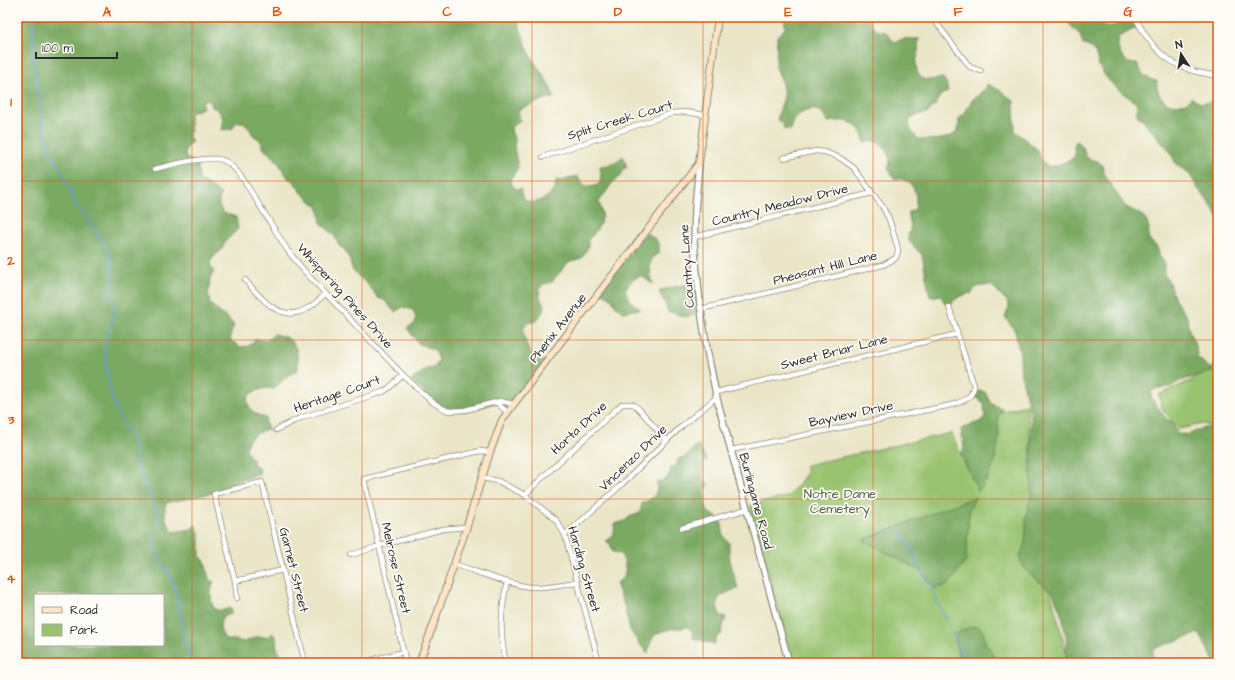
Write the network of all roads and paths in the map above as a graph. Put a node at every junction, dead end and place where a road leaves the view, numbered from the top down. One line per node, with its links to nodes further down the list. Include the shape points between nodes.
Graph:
1 (718, 17): 6 (main road)
2 (932, 17): 4 (street, via 970,67)
3 (1134, 17): 5 (street, via 1152,45 1160,52 1186,69)
4 (981, 71)
5 (1218, 76)
6 (705, 115): 7 (street, Split Creek Court, via 673,113); 9 (main road)
7 (543, 157)
8 (783, 158): 11 (street, Pheasant Hill Lane, via 816,151 840,158 854,168)
9 (699, 163): 12 (street, Country Lane); 22 (main road, Phenix Avenue)
10 (155, 168): 14 (street, Whispering Pines Drive, via 214,158 225,160 243,179 288,251)
11 (872, 193): 12 (street, Country Meadow Drive); 16 (street, Pheasant Hill Lane, via 887,214 896,238 898,251 892,261)
12 (694, 237): 16 (street, Country Lane)
13 (245, 280): 14 (street, via 267,304 284,312 303,311)
14 (325, 294): 19 (street, Whispering Pines Drive)
15 (949, 307): 17 (street)
16 (701, 309): 18 (street, Country Lane)
17 (957, 334): 20 (street, Sweet Briar Lane); 26 (street, Bayview Drive, via 974,386 972,393 965,400 947,406)
18 (706, 343): 20 (street, Burlingame Road)
19 (403, 375): 21 (street, Whispering Pines Drive, via 432,402 446,410 465,410); 24 (street, Heritage Court, via 383,392 300,418)
20 (716, 394): 25 (street, Vincenzo Drive); 26 (street, Burlingame Road)
21 (496, 402): 22 (street, Whispering Pines Drive); 23 (street)
22 (513, 404): 23 (main road, Phenix Avenue)
23 (508, 412): 27 (main road, Phenix Avenue, via 498,428)
24 (276, 430)
25 (667, 441): 29 (street, Horta Drive, via 638,408 632,404 622,404); 33 (street, Vincenzo Drive)
26 (731, 450): 30 (street, Burlingame Road)
27 (490, 452): 28 (main road, Phenix Avenue); 34 (street, Melrose Street, via 480,451 364,479)
28 (482, 478): 29 (street, Harding Street, via 498,481); 31 (main road, Phenix Avenue)
29 (525, 495): 33 (street, Harding Street, via 556,520)
30 (747, 510): 32 (street); 49 (street, Burlingame Road)
31 (466, 527): 34 (street, via 443,529); 36 (main road, Phenix Avenue)
32 (682, 528)
33 (565, 535): 40 (street, Harding Street)
34 (379, 546): 35 (street); 42 (street, Melrose Street)
35 (351, 555)
36 (454, 564): 39 (street); 46 (main road, Phenix Avenue)
37 (283, 570): 38 (street); 38 (street, Garnet Street, via 262,482 214,494); 43 (street, Garnet Street)
38 (235, 581): 41 (street)
39 (508, 581): 40 (street, via 532,587); 47 (street, via 500,630)
40 (577, 582): 48 (street, Harding Street)
41 (237, 598)
42 (403, 652): 44 (street); 45 (street, Melrose Street)
43 (305, 663)
44 (360, 663)
45 (406, 663)
46 (419, 663)
47 (506, 663)
48 (599, 663)
49 (789, 663)

